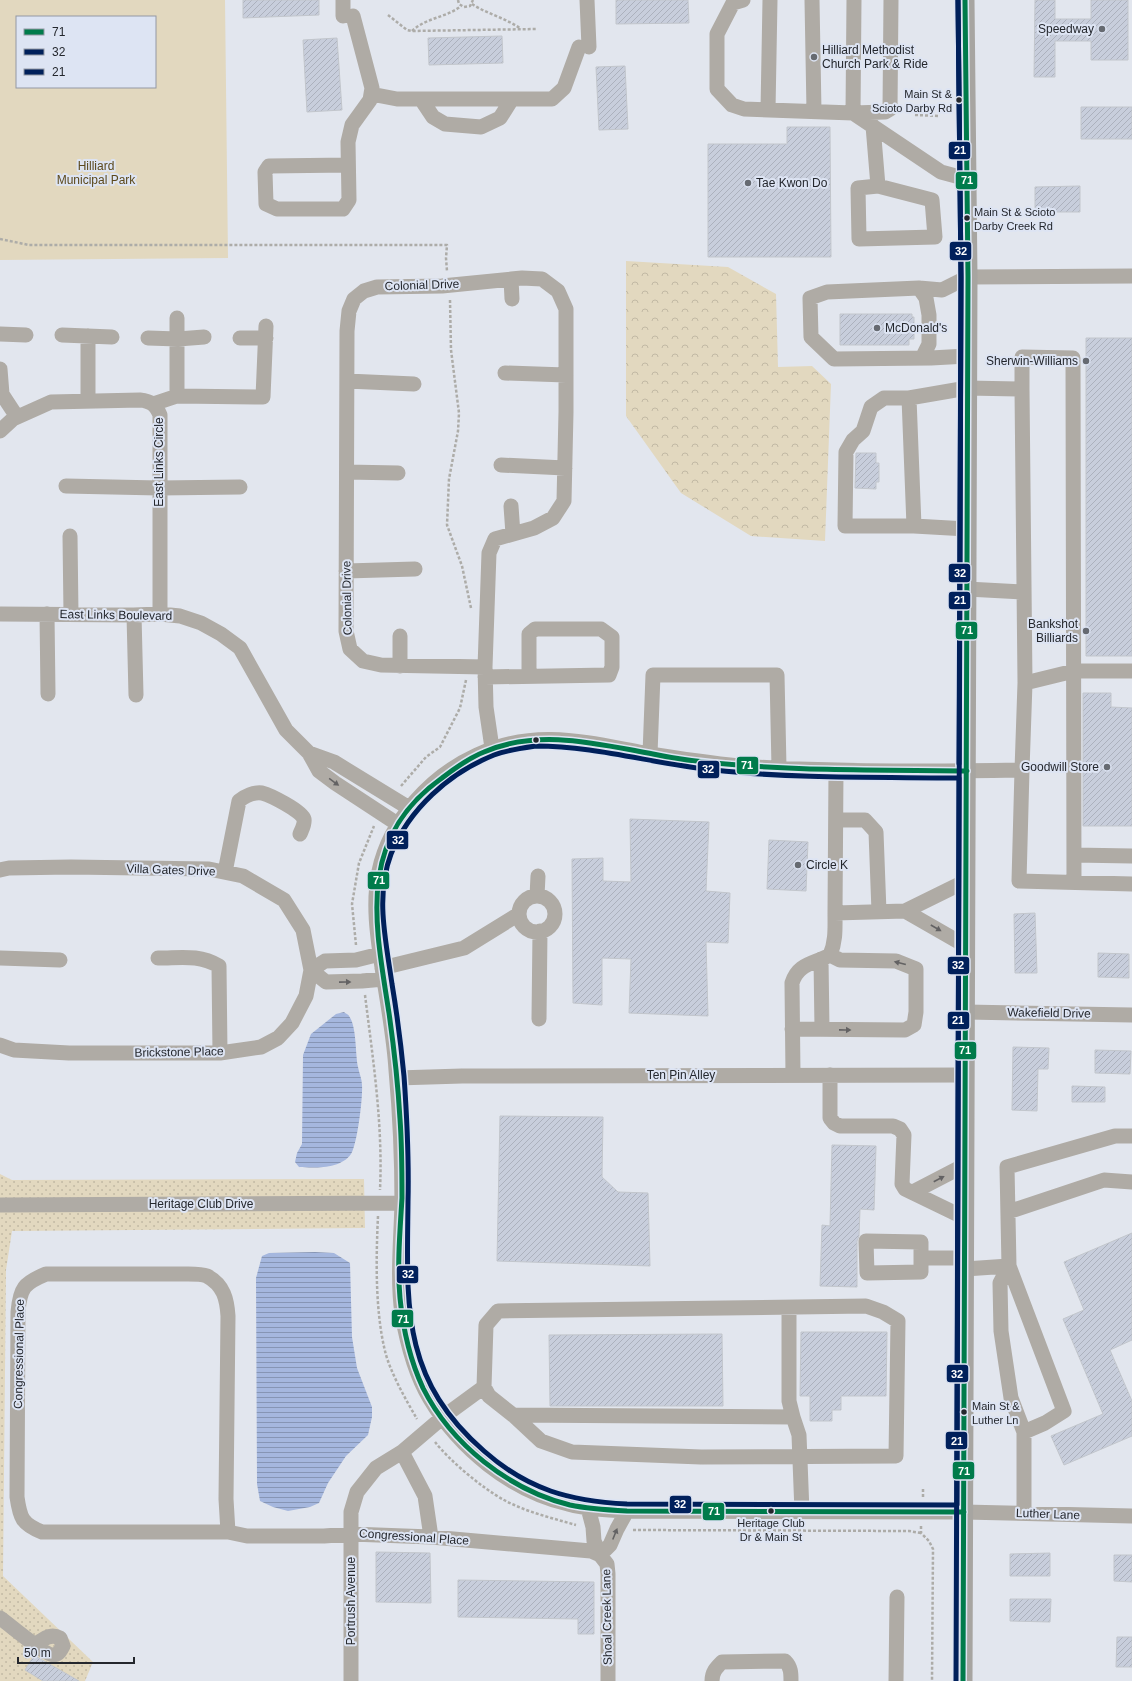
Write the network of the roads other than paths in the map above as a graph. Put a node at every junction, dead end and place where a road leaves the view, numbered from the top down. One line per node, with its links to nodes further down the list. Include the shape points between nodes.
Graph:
1 (343, 0): 9 (street, via 372,88)
2 (588, 0): 11 (street, via 584,47 564,88 552,99)
3 (743, 0): 12 (street, via 733,3 718,34 717,89 732,105 744,109)
4 (770, 0): 12 (street)
5 (812, 0): 13 (street)
6 (854, 0): 14 (street)
7 (890, 0): 14 (street, via 890,110)
8 (965, 0): 17 (main road)
9 (371, 94): 10 (street, via 397,99); 16 (street, via 370,100 352,125 348,142)
10 (421, 99): 11 (street); 11 (street, via 434,117 445,124 481,127 500,118)
11 (512, 99)
12 (768, 110): 13 (street)
13 (814, 111): 14 (street)
14 (853, 113): 15 (street)
15 (873, 126): 17 (street, via 941,172); 18 (street)
16 (348, 165): 16 (street, via 349,200 343,209 277,209 266,204 265,172 269,166)
17 (967, 180): 20 (main road)
18 (878, 186): 18 (street, via 858,188 859,239 935,237 932,200)
19 (1132, 276): 20 (street)
20 (968, 277): 22 (street, via 942,290); 34 (main road)
21 (511, 279): 23 (street); 38 (street, Colonial Drive, via 542,279 558,291 566,308); 39 (street, Colonial Drive, via 449,285 377,287 364,290 354,299 349,311)
22 (919, 288): 35 (street, via 926,298 929,315 929,344); 35 (street, via 828,292 810,298 811,337 834,359)
23 (512, 299)
24 (178, 318): 33 (street)
25 (0, 334): 27 (street)
26 (62, 334): 28 (street)
27 (26, 335)
28 (88, 336): 29 (street); 45 (street)
29 (112, 337)
30 (204, 337): 33 (street)
31 (148, 338): 33 (street)
32 (240, 338): 43 (street, via 266,332 263,397)
33 (178, 339): 43 (street)
34 (967, 356): 35 (street); 41 (main road)
35 (922, 358)
36 (0, 368): 47 (street, via 2,394)
37 (505, 373): 38 (street)
38 (566, 375): 50 (street, Colonial Drive)
39 (347, 381): 40 (street); 51 (street, Colonial Drive)
40 (414, 384)
41 (967, 388): 42 (street); 44 (street); 58 (main road)
42 (1022, 389): 64 (street); 72 (street, via 1022,357 1073,358)
43 (177, 396): 46 (street)
44 (909, 398): 57 (street); 57 (street, via 884,398 871,407 863,431 853,440 846,452 845,526)
45 (88, 401): 46 (street, East Links Circle, via 140,400); 47 (street, East Links Circle, via 51,402)
46 (153, 404): 55 (street, East Links Circle, via 160,415)
47 (17, 417): 48 (street, East Links Circle)
48 (0, 432)
49 (501, 465): 50 (street)
50 (565, 468): 59 (street, Colonial Drive, via 564,501 553,518 534,528)
51 (347, 472): 52 (street); 62 (street, Colonial Drive)
52 (398, 473)
53 (66, 486): 55 (street)
54 (240, 487): 55 (street)
55 (159, 488): 68 (street, East Links Circle)
56 (511, 506): 59 (street)
57 (914, 526): 58 (street)
58 (967, 529): 63 (main road)
59 (513, 534): 74 (street, Colonial Drive, via 495,539 488,553)
60 (70, 536): 67 (street)
61 (415, 569): 62 (street)
62 (346, 571): 71 (street, Colonial Drive, via 346,631 350,648 363,661)
63 (967, 589): 64 (street); 85 (main road)
64 (1024, 592): 76 (street)
65 (0, 614): 66 (street, East Links Boulevard)
66 (48, 614): 67 (street, East Links Boulevard); 77 (street)
67 (71, 614): 69 (street, East Links Boulevard)
68 (160, 614): 69 (street, East Links Boulevard); 80 (street, East Links Boulevard, via 180,616 201,623 240,648 286,730)
69 (134, 615): 78 (street)
70 (400, 636): 71 (street)
71 (400, 666): 74 (street, Colonial Drive, via 468,667)
72 (1074, 671): 73 (street); 76 (street); 90 (street)
73 (1132, 671)
74 (485, 672): 75 (street); 79 (street, Colonial Drive, via 486,707)
75 (529, 676): 75 (street, via 609,675 612,667 612,637 601,629 535,629 529,634)
76 (1025, 683): 84 (street)
77 (48, 694)
78 (136, 694)
79 (492, 748): 81 (street, via 529,740 563,739); 86 (street, via 456,767 427,789)
80 (309, 753): 86 (street, East Links Boulevard, via 334,762); 88 (street, East Links Boulevard, one-way to 88, via 319,771 335,784)
81 (650, 754): 82 (street, via 702,762); 82 (street, via 653,675 777,675)
82 (779, 768): 83 (street)
83 (836, 770): 85 (street); 87 (street)
84 (1022, 770): 85 (street); 96 (street, via 1019,881)
85 (967, 771): 95 (main road)
86 (409, 808): 88 (street)
87 (836, 820): 100 (street, via 865,820 876,832); 101 (street)
88 (399, 825): 109 (street, via 385,851 379,871 376,917)
89 (300, 834): 93 (street, via 304,820 295,809 261,793 244,797 239,801)
90 (1074, 855): 91 (street); 96 (street)
91 (1132, 856)
92 (0, 870): 93 (street, Villa Gates Drive, via 71,867 208,868)
93 (225, 872): 110 (street, Villa Gates Drive, via 243,876 284,900 303,930)
94 (538, 876): 98 (street)
95 (966, 881): 99 (street); 104 (main road)
96 (1074, 882): 97 (street)
97 (1132, 884)
98 (537, 896): 102 (street, via 526,899); 103 (street, via 552,904 555,914 550,925)
99 (905, 911): 100 (street); 104 (street, one-way to 104)
100 (879, 912): 101 (street)
101 (835, 913): 105 (street, via 834,946)
102 (519, 914): 103 (street, via 520,920 528,929); 109 (street, via 464,948)
103 (540, 931): 113 (street)
104 (966, 946): 111 (main road)
105 (826, 957): 114 (street, via 806,964 794,976); 115 (street); 115 (street, one-way to 105, via 905,1030 914,1025 916,1012 916,969 896,961 840,960)
106 (0, 958): 108 (street)
107 (158, 958): 117 (street, via 195,957 219,966)
108 (60, 960)
109 (382, 967): 110 (street, via 358,960 326,961); 110 (street, one-way to 109, via 326,982 362,981); 121 (street)
110 (311, 970): 117 (street, Brickstone Place, via 306,996 292,1023 278,1038 260,1047)
111 (966, 1012): 112 (street, Wakefield Drive); 120 (main road)
112 (1132, 1016)
113 (539, 1020)
114 (792, 1029): 115 (street); 118 (street)
115 (822, 1029)
116 (0, 1045): 117 (street, Brickstone Place, via 14,1050 69,1053)
117 (220, 1053)
118 (793, 1075): 119 (street, Ten Pin Alley); 121 (street, Ten Pin Alley)
119 (830, 1075): 120 (street, Ten Pin Alley); 125 (street, via 830,1118 834,1123 840,1126 893,1126 900,1129 904,1135 902,1184 905,1189)
120 (966, 1075): 123 (main road)
121 (397, 1078): 126 (street)
122 (1132, 1136): 128 (street, via 1115,1136 1007,1167)
123 (965, 1165): 125 (street, one-way to 123); 129 (main road)
124 (1132, 1182): 128 (street, via 1104,1180)
125 (913, 1192): 129 (street)
126 (402, 1204): 127 (street, Heritage Club Drive); 136 (street, via 400,1290 408,1343 428,1397)
127 (0, 1205)
128 (1008, 1212): 132 (street)
129 (965, 1218): 131 (main road)
130 (921, 1258): 131 (street)
131 (965, 1264): 132 (street); 144 (main road)
132 (1009, 1266): 138 (street, via 1000,1283 1001,1331 1011,1398); 138 (street, via 1064,1411)
133 (789, 1308): 134 (street, via 498,1311 486,1325); 137 (street, via 789,1401); 140 (street, via 866,1306 898,1321 896,1456)
134 (484, 1388): 135 (street, via 489,1396); 136 (street, Portrush Avenue)
135 (513, 1415): 137 (street); 140 (street, via 540,1441 572,1452 700,1457)
136 (443, 1417): 139 (street, Portrush Avenue); 141 (street, via 486,1463 505,1476 530,1491 565,1504)
137 (794, 1417): 140 (street, via 799,1435)
138 (1024, 1432): 145 (street)
139 (402, 1452): 148 (street, Portrush Avenue, via 376,1468 356,1492 351,1512); 149 (street, via 425,1496)
140 (800, 1457): 143 (street)
141 (588, 1508): 142 (street); 150 (street, Shoal Creek Lane, via 594,1542)
142 (627, 1511): 143 (street); 150 (street, Shoal Creek Lane, one-way to 142, via 610,1545)
143 (802, 1512): 144 (street)
144 (964, 1512): 145 (street, Luther Lane); 159 (main road)
145 (1024, 1513): 146 (street, Luther Lane)
146 (1132, 1516)
147 (228, 1532): 147 (street, Congressional Place, via 42,1532 29,1527 19,1513 17,1497 18,1312 20,1295 30,1281 46,1274 188,1274 206,1276 221,1287 228,1301); 148 (street, Congressional Place, via 246,1536)
148 (351, 1534): 149 (street, Congressional Place); 154 (street, Portrush Avenue)
149 (431, 1538): 150 (street, Congressional Place, via 591,1551)
150 (600, 1555): 155 (street, Shoal Creek Lane, via 607,1564 608,1574)
151 (897, 1597): 158 (street)
152 (0, 1618): 153 (street)
153 (36, 1645)
154 (351, 1681)
155 (608, 1681)
156 (712, 1681): 157 (street, via 716,1668 722,1662 785,1661 789,1665)
157 (791, 1681)
158 (896, 1681)
159 (963, 1681)

